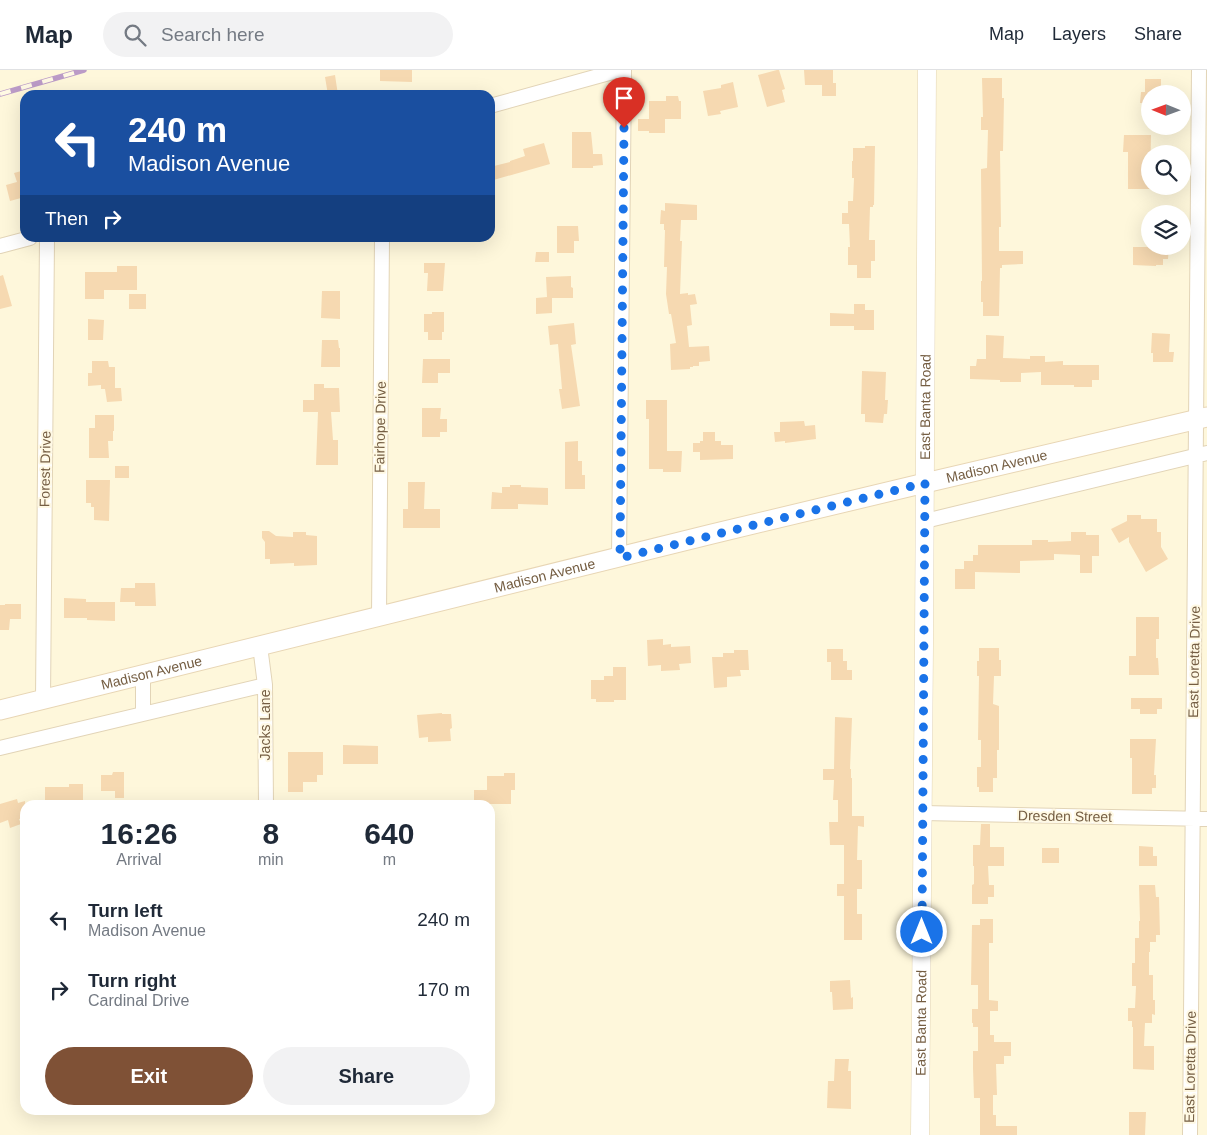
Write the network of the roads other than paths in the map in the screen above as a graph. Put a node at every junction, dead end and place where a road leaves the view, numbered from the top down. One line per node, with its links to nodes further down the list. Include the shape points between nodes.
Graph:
1 (620, 70): 5 (street)
2 (624, 70): 14 (street)
3 (928, 70): 12 (street, East Banta Road)
4 (1199, 70): 10 (street, East Loretta Drive)
5 (495, 105)
6 (20, 241): 9 (street)
7 (47, 242): 19 (street, Forest Drive)
8 (382, 242): 15 (street, Fairhope Drive)
9 (0, 246)
10 (1202, 418): 11 (street, East Loretta Drive); 12 (main road, Madison Avenue)
11 (1201, 455): 13 (street); 25 (street, East Loretta Drive)
12 (925, 483): 13 (street, East Banta Road); 14 (main road, Madison Avenue)
13 (925, 522): 24 (street, East Banta Road)
14 (620, 558): 15 (main road, Madison Avenue)
15 (379, 617): 16 (main road, Madison Avenue)
16 (260, 646): 17 (main road, Madison Avenue); 18 (street, Jacks Lane)
17 (143, 674): 19 (main road, Madison Avenue); 21 (street)
18 (265, 685): 21 (street); 23 (street, Jacks Lane)
19 (43, 700): 20 (main road, Madison Avenue)
20 (0, 710)
21 (143, 713): 22 (street)
22 (0, 748)
23 (266, 800)
24 (923, 812): 25 (street, Dresden Street); 27 (street, East Banta Road)
25 (1192, 819): 26 (street, Dresden Street); 28 (street, East Loretta Drive)
26 (1207, 819)
27 (920, 1135)
28 (1190, 1135)

